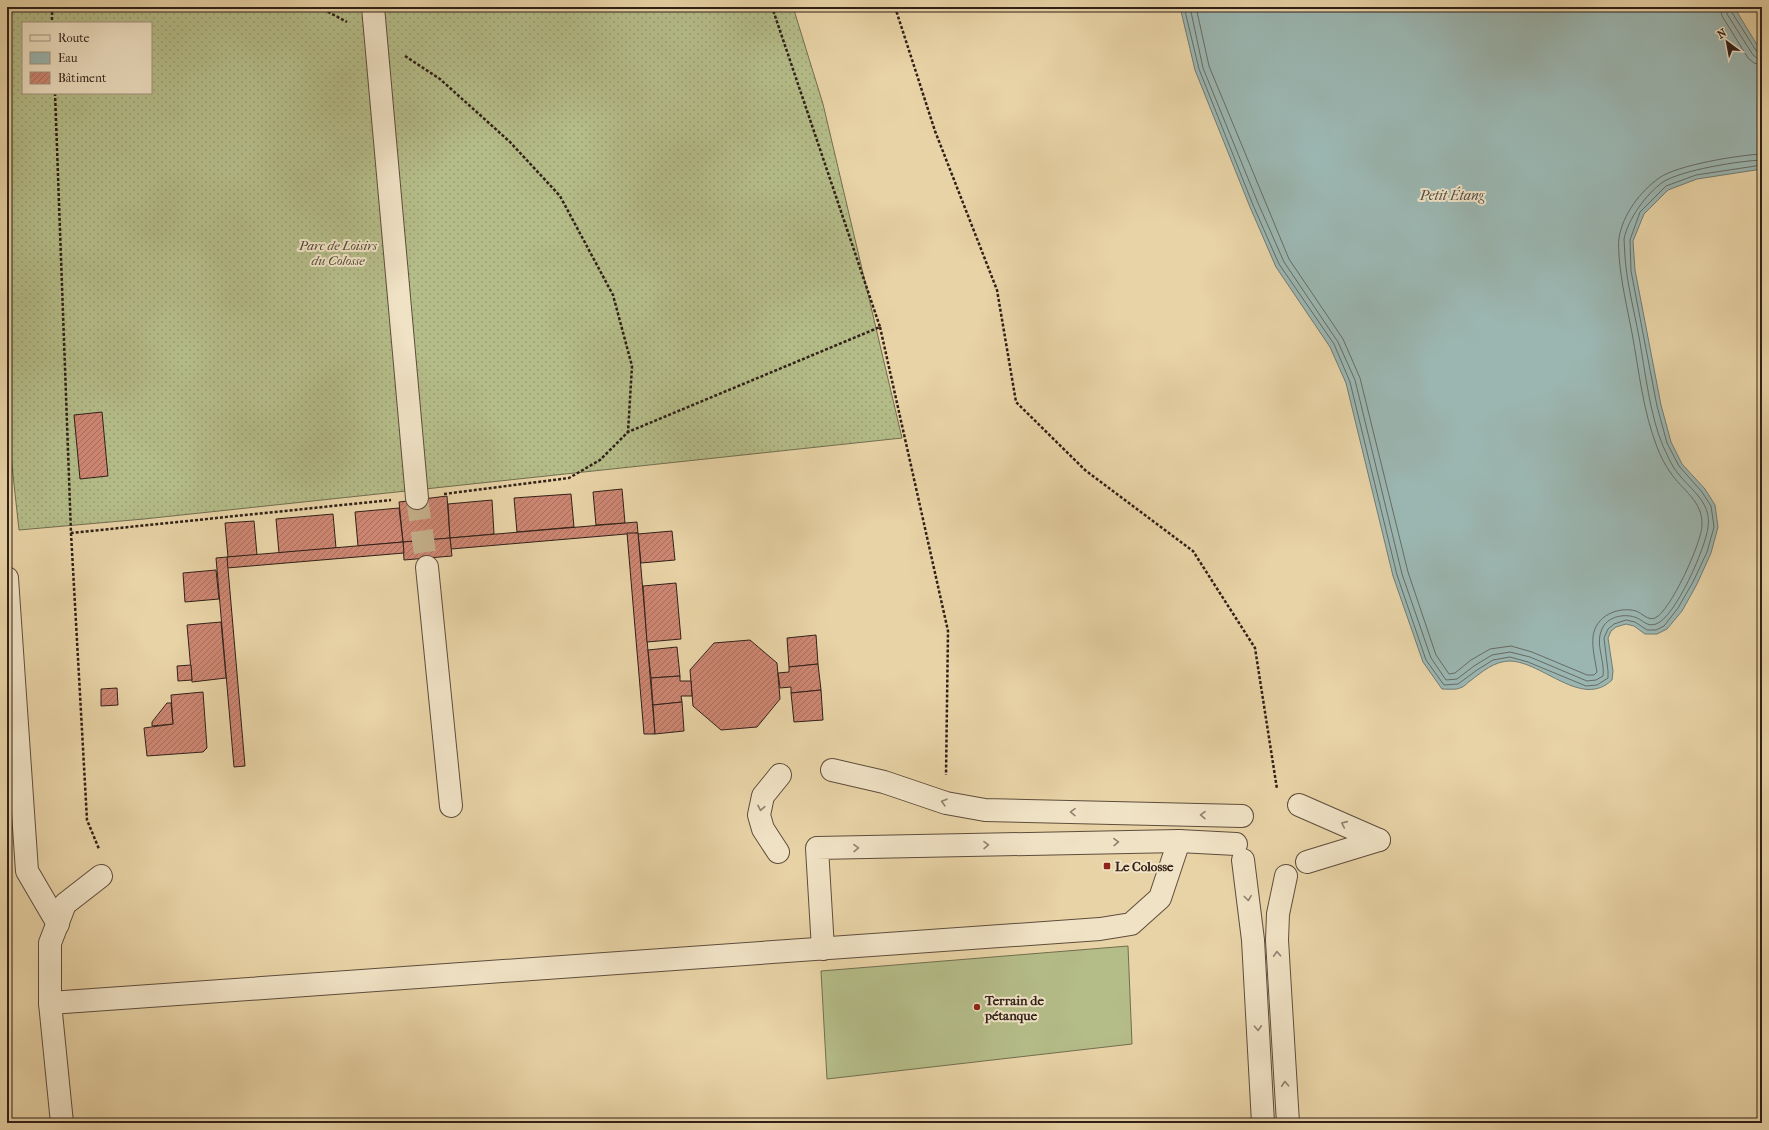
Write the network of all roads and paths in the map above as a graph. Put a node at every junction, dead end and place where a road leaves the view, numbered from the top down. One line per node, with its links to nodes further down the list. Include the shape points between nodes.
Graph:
1 (52, 7): 6 (path)
2 (319, 7): 7 (path)
3 (373, 7): 7 (street)
4 (772, 7): 9 (path)
5 (895, 7): 17 (path, via 935,131 997,290 1016,402 1086,470 1193,551 1255,648)
6 (52, 22)
7 (376, 37): 10 (path, via 440,79 510,142 560,196 613,295 632,366); 11 (street)
8 (55, 94): 12 (path)
9 (880, 327): 10 (path); 18 (path, via 948,632)
10 (628, 432): 11 (path, via 600,460 569,478)
11 (417, 498): 12 (path)
12 (71, 533): 23 (path, via 87,820)
13 (427, 568): 20 (street)
14 (7, 578): 28 (street, via 27,871)
15 (832, 770): 18 (street, one-way to 15, via 884,782)
16 (780, 775): 24 (street, one-way to 24, via 763,796 759,815 763,829)
17 (1277, 790)
18 (946, 803): 21 (street, one-way to 18, via 985,810)
19 (1299, 805): 25 (street, one-way to 19, via 1379,840)
20 (451, 806)
21 (1242, 816)
22 (1179, 841): 29 (street, via 1160,898 1131,924 1100,929); 29 (street, one-way to 22, via 817,848); 32 (street, one-way to 32, via 1240,852 1253,940)
23 (100, 852)
24 (778, 852)
25 (1307, 862)
26 (101, 876): 28 (street, via 65,904)
27 (1286, 876): 33 (street, one-way to 27, via 1276,940 1278,914)
28 (58, 924): 30 (street, via 50,943)
29 (823, 949): 30 (street)
30 (50, 1003): 31 (street)
31 (62, 1123)
32 (1264, 1123)
33 (1288, 1123)

